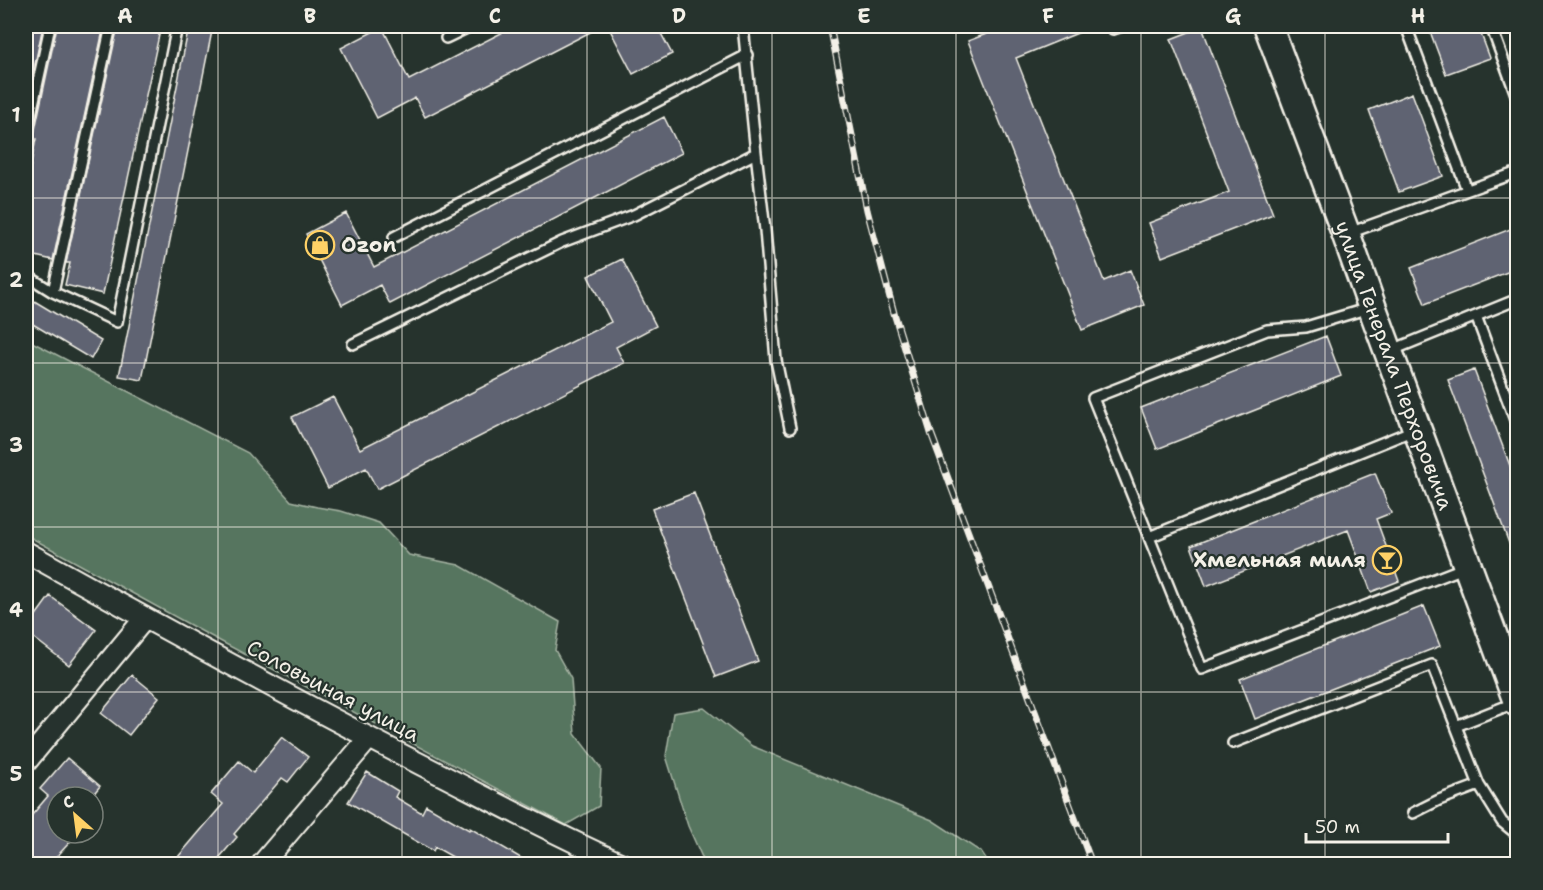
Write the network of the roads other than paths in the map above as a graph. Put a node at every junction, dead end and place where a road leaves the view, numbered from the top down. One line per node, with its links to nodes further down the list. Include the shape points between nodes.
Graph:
1 (50, 26): 14 (lane)
2 (111, 26): 21 (lane)
3 (177, 26): 21 (lane, via 117,322)
4 (471, 26): 11 (lane)
5 (743, 26): 12 (lane)
6 (1112, 26): 7 (lane)
7 (1122, 26)
8 (1268, 26): 18 (street, улица Генерала Перхоровича)
9 (1406, 26): 17 (lane)
10 (1491, 26): 13 (lane)
11 (446, 38)
12 (747, 55): 15 (lane); 19 (lane)
13 (1518, 100)
14 (26, 137)
15 (756, 153): 25 (lane, via 634,215 562,242); 27 (lane, via 776,360)
16 (1518, 172): 17 (lane)
17 (1467, 190): 18 (lane)
18 (1347, 234): 23 (street, улица Генерала Перхоровича)
19 (394, 237)
20 (26, 276): 21 (lane)
21 (53, 291)
22 (1518, 298): 24 (lane)
23 (1372, 307): 26 (street, улица Генерала Перхоровича); 30 (lane, via 1306,327 1267,330 1093,398)
24 (1476, 316): 26 (lane); 28 (lane)
25 (353, 344)
26 (1388, 352): 29 (street, улица Генерала Перхоровича)
27 (790, 428)
28 (1518, 428)
29 (1416, 429): 30 (lane); 32 (street, улица Генерала Перхоровича)
30 (1149, 537): 32 (lane, via 1202,669)
31 (26, 552): 33 (street, Соловьиная улица)
32 (1467, 567): 34 (street, улица Генерала Перхоровича)
33 (145, 618): 36 (street, Соловьиная улица); 38 (street)
34 (1517, 703): 35 (lane)
35 (1456, 726): 37 (lane, via 1432,665); 39 (lane)
36 (369, 738): 42 (street); 43 (street, Соловьиная улица)
37 (1233, 743)
38 (26, 762)
39 (1479, 784): 40 (lane); 41 (lane, via 1502,822)
40 (1413, 813)
41 (1518, 835)
42 (262, 864)
43 (622, 864)

